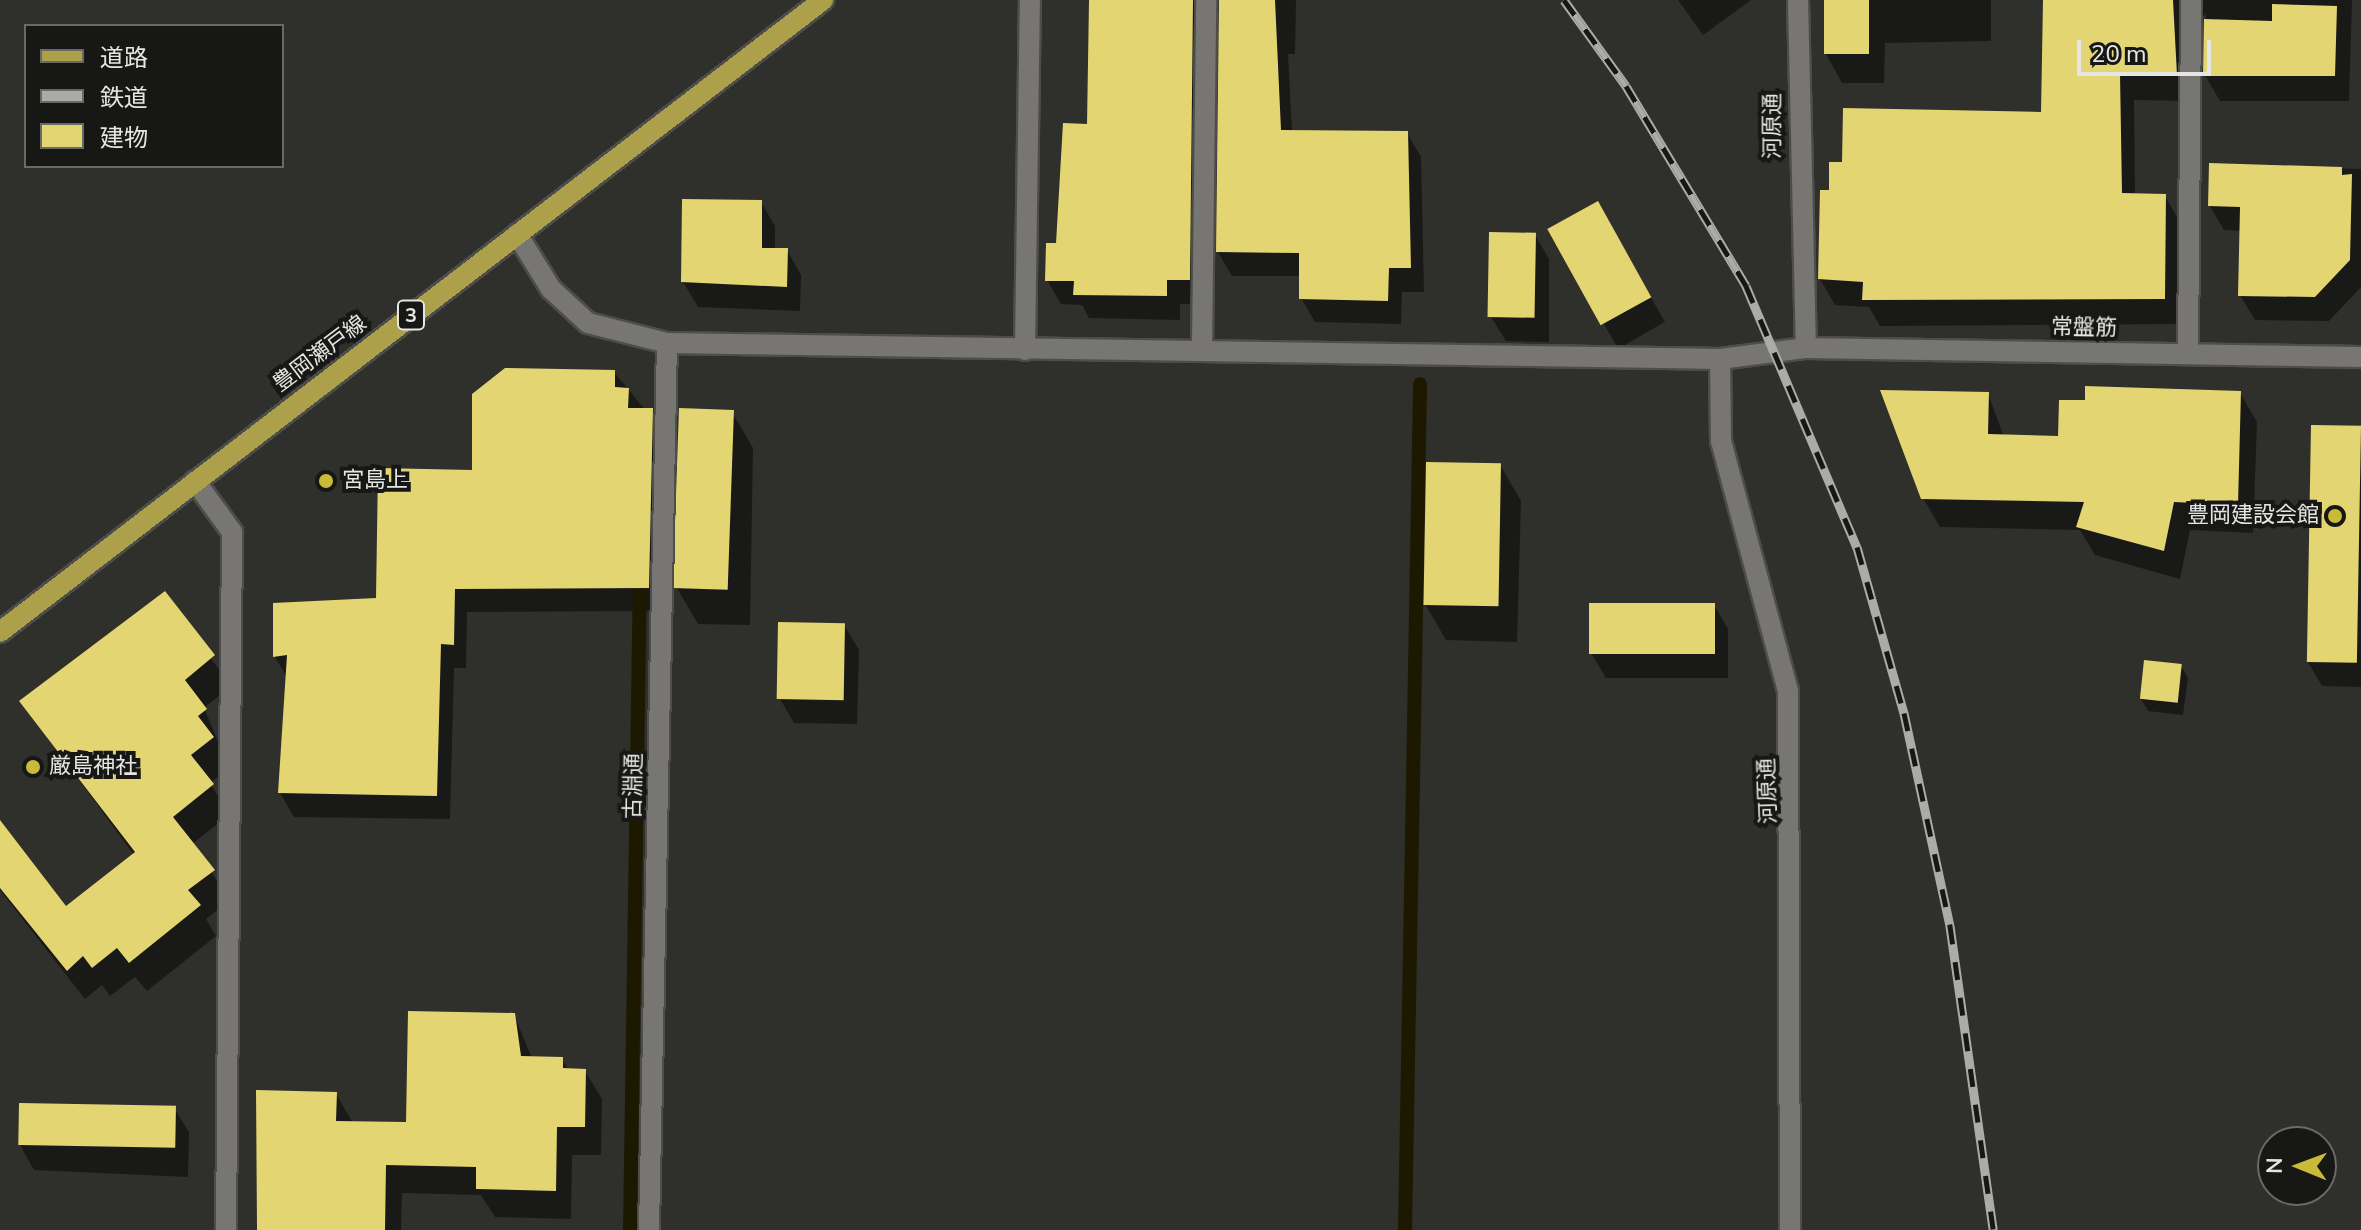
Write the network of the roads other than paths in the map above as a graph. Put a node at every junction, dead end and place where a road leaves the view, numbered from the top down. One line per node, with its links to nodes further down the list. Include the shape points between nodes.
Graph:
1 (823, 0): 6 (main road, 豊岡瀬戸線 / 3)
2 (1030, 0): 10 (street)
3 (1206, 0): 8 (street)
4 (1798, 0): 9 (street, 河原通)
5 (2191, 0): 11 (street)
6 (517, 234): 7 (street, 常盤筋, via 551,289 588,323); 14 (main road, 豊岡瀬戸線 / 3)
7 (667, 343): 10 (street, 常盤筋); 17 (street, 古淵通)
8 (1202, 348): 10 (street, 常盤筋); 13 (street, 常盤筋)
9 (1806, 348): 11 (street, 常盤筋); 13 (street, 常盤筋)
10 (1025, 350)
11 (2188, 354): 12 (street, 常盤筋)
12 (2361, 357)
13 (1720, 359): 18 (street, 河原通, via 1721,441 1788,691)
14 (195, 481): 15 (main road, 豊岡瀬戸線 / 3); 16 (street, via 232,532)
15 (0, 632)
16 (226, 1230)
17 (649, 1230)
18 (1790, 1230)

